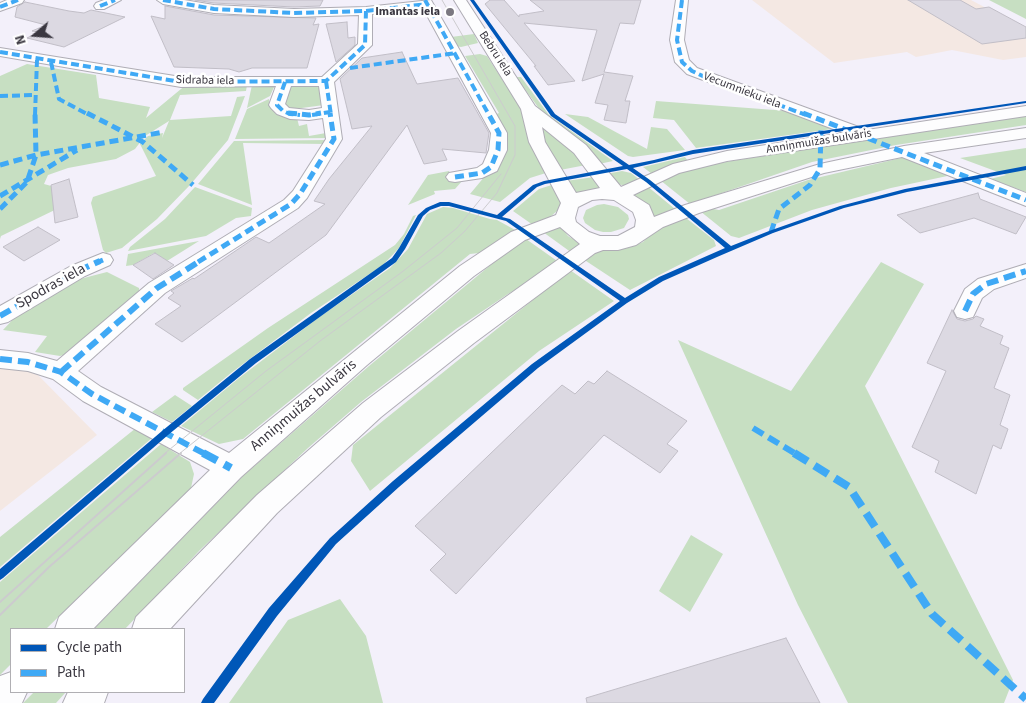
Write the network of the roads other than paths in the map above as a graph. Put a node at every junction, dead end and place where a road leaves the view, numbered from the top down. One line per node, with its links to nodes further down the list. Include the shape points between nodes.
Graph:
1 (18, 0): 8 (street)
2 (115, 0): 7 (street)
3 (163, 0): 9 (street, via 254,12)
4 (460, 0): 10 (street, Bebru iela)
5 (682, 0): 19 (street, Vecumnieku iela, via 677,40 682,62 692,71)
6 (426, 2): 9 (street); 12 (street)
7 (100, 6)
8 (0, 7)
9 (366, 11): 13 (street, via 365,45)
10 (490, 48): 12 (street); 15 (street, Bebru iela)
11 (0, 52): 14 (street, Sidraba iela, via 180,82)
12 (456, 52): 21 (street, via 498,130 499,142 494,164 488,170)
13 (326, 81): 14 (street, Sidraba iela); 17 (street)
14 (285, 82): 17 (street, via 278,105 283,111 309,116)
15 (529, 109): 22 (street, Bebru iela, via 580,149); 24 (street, Bebru iela, via 537,142 565,190)
16 (1026, 111): 19 (street, Anniņmuižas bulvāris)
17 (330, 112): 32 (street, via 334,139 291,204 157,288)
18 (1026, 133): 20 (street, Anniņmuižas bulvāris)
19 (866, 136): 22 (street, Anniņmuižas bulvāris, via 690,164 659,174)
20 (904, 151): 23 (street); 25 (street, Anniņmuižas bulvāris, via 820,169 710,203)
21 (455, 177)
22 (619, 195): 24 (street, Anniņmuižas bulvāris, via 602,193 587,196); 25 (street, via 642,209 646,220)
23 (1026, 200)
24 (568, 211): 26 (street, Anniņmuižas bulvāris, via 568,225 589,241); 33 (street, Anniņmuižas bulvāris, via 518,236 467,271)
25 (644, 229): 26 (street, Anniņmuižas bulvāris, via 629,240)
26 (600, 243): 35 (street, Anniņmuižas bulvāris, via 588,248 372,410 268,504)
27 (103, 260): 30 (street, Spodras iela)
28 (1026, 271): 29 (street, via 986,284 973,294)
29 (965, 311)
30 (0, 316)
31 (0, 359): 32 (street, via 28,362)
32 (61, 372): 33 (street, via 92,394)
33 (231, 468): 34 (street, Anniņmuižas bulvāris)
34 (71, 628)
35 (149, 628)
36 (10, 690): 38 (street)
37 (90, 693): 39 (street)
38 (0, 700)
39 (81, 703)

